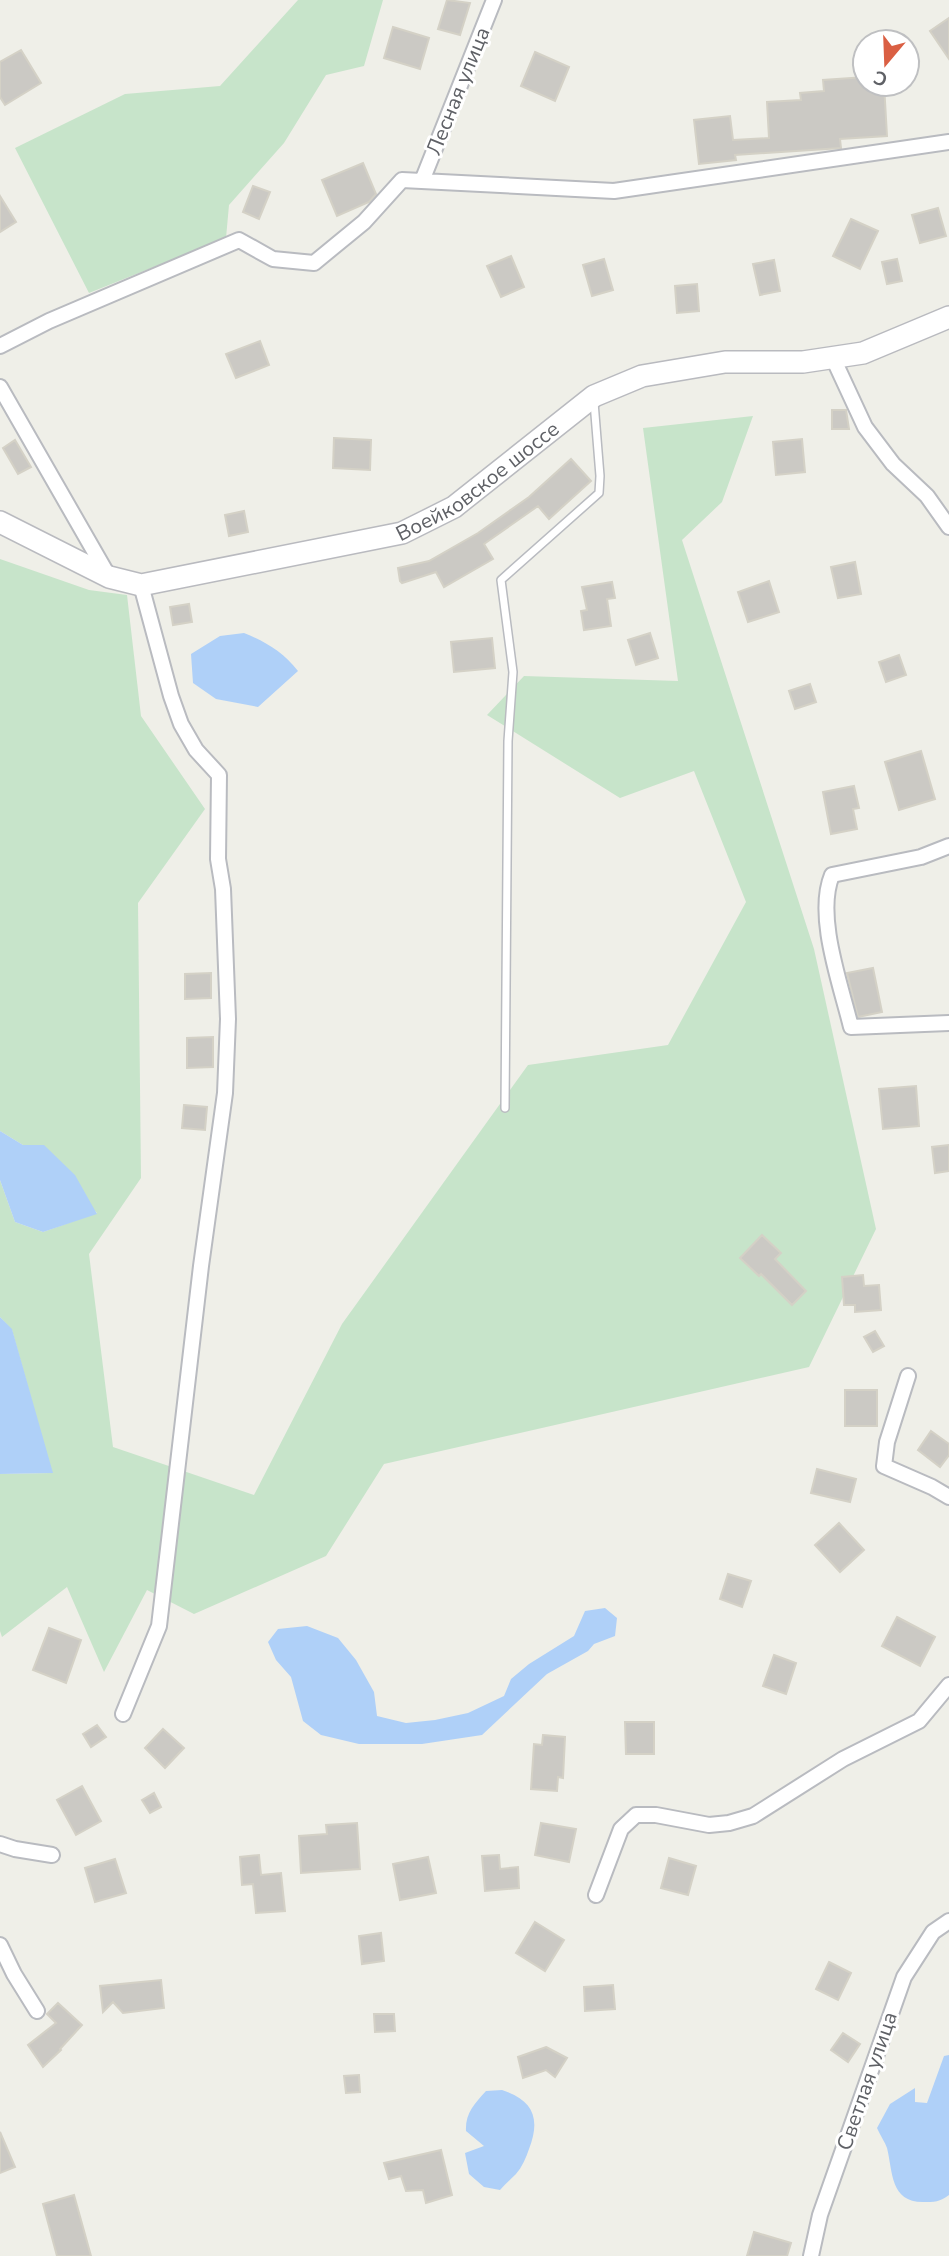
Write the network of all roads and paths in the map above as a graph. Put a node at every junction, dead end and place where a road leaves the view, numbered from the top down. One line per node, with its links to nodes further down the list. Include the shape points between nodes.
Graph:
1 (494, 0): 3 (street, Лесная улица)
2 (949, 142): 3 (street, via 614,191)
3 (422, 181): 5 (street, via 402,180 364,222 314,263 273,259 239,240)
4 (949, 317): 6 (street, Воейковское шоссе, via 863,353)
5 (0, 346)
6 (833, 358): 8 (street, Воейковское шоссе, via 679,368 642,376); 10 (street, via 865,427)
7 (0, 387): 11 (street)
8 (594, 396): 12 (street, Воейковское шоссе, via 454,508 402,533); 15 (lane, via 599,493 501,580 513,672 508,741)
9 (0, 522): 11 (street, Воейковское шоссе)
10 (949, 527)
11 (109, 577): 12 (street, Воейковское шоссе)
12 (141, 585): 19 (street, via 181,724 219,775 218,859 228,1020 225,1093 159,1626)
13 (949, 846): 14 (street, via 921,857 831,875 826,888 828,930 850,1027)
14 (949, 1023)
15 (505, 1108)
16 (908, 1376): 17 (street, via 884,1466)
17 (949, 1497)
18 (949, 1685): 22 (street, via 919,1721 842,1759 753,1816 709,1825 636,1815 621,1829)
19 (123, 1714)
20 (0, 1844): 21 (street)
21 (52, 1855)
22 (596, 1895)
23 (949, 1921): 26 (street, Светлая улица, via 933,1932 904,1977 820,2215)
24 (0, 1945): 25 (street)
25 (37, 2011)
26 (811, 2256)

